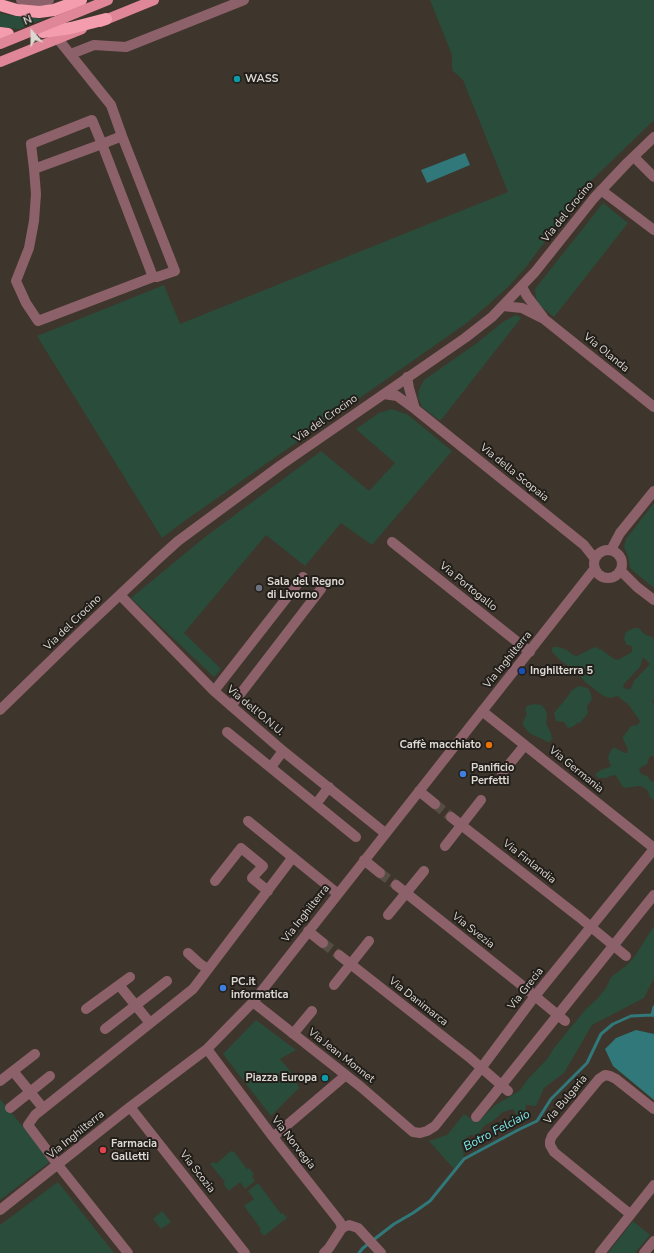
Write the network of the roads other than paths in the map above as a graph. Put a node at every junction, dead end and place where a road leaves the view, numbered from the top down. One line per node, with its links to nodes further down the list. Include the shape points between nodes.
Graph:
1 (22, 0): 2 (street)
2 (49, 0)
3 (81, 0): 7 (highway, via 54,10 39,12)
4 (108, 0): 11 (main road, bridge)
5 (154, 0): 8 (main road)
6 (244, 0): 12 (street, via 126,47 94,45)
7 (0, 5)
8 (106, 19): 9 (highway); 10 (main road)
9 (43, 32)
10 (58, 39): 12 (street); 13 (main road)
11 (0, 44)
12 (71, 54): 14 (street, via 111,105)
13 (0, 62)
14 (122, 136): 16 (street); 22 (street, via 175,271)
15 (654, 137): 17 (street, Via del Crocino)
16 (102, 144): 18 (street); 18 (street, via 92,120 31,144); 22 (street)
17 (634, 156): 19 (street); 20 (street, Via del Crocino)
18 (34, 169): 22 (street, via 36,194 29,248 16,281 38,322)
19 (654, 177)
20 (601, 190): 21 (street); 23 (street, Via del Crocino)
21 (654, 230)
22 (153, 277)
23 (522, 286): 24 (street, Via del Crocino); 25 (street, Via Olanda)
24 (503, 306): 25 (street, Via Olanda, via 522,308); 26 (street, Via del Crocino, via 465,338)
25 (544, 319): 28 (street, Via Olanda)
26 (407, 378): 27 (street, Via del Crocino); 29 (street)
27 (384, 394): 29 (street, Via della Scopaia, via 396,396); 38 (street, Via del Crocino, via 281,465 178,541)
28 (654, 407)
29 (415, 409): 32 (street, Via della Scopaia, via 579,541)
30 (654, 491): 32 (street, Via Inghilterra)
31 (392, 542): 40 (street, Via Portogallo)
32 (604, 557): 33 (street, via 622,560 623,564); 35 (street, via 599,575); 36 (street, Via Inghilterra)
33 (618, 574): 35 (street); 39 (street)
34 (303, 577): 41 (street)
35 (603, 578): 36 (street)
36 (583, 585): 40 (street, Via Inghilterra)
37 (321, 589): 42 (street)
38 (120, 595): 41 (street, Via dell'O.N.U.); 43 (street, Via del Crocino)
39 (654, 600)
40 (530, 652): 44 (street, Via Inghilterra)
41 (214, 691): 42 (street, Via dell'O.N.U.)
42 (231, 706): 47 (street, Via dell'O.N.U.)
43 (0, 710)
44 (482, 710): 46 (street, Via Germania); 51 (street, Via Inghilterra)
45 (227, 732): 48 (street)
46 (525, 745): 49 (street); 61 (street, Via Germania)
47 (283, 751): 48 (street); 50 (street, Via dell'O.N.U.)
48 (271, 767): 53 (street)
49 (502, 773)
50 (329, 787): 53 (street); 58 (street, Via dell'O.N.U.)
51 (418, 790): 54 (street); 58 (street, Via Inghilterra)
52 (481, 800): 57 (street)
53 (316, 804): 59 (street)
54 (435, 804)
55 (451, 817): 57 (street, Via Finlandia)
56 (248, 821): 62 (street)
57 (462, 825): 60 (street); 73 (street, Via Finlandia)
58 (386, 833): 63 (street, Via Inghilterra)
59 (356, 837)
60 (445, 846)
61 (654, 849): 73 (street, Via Grecia)
62 (293, 857): 68 (street); 70 (street)
63 (364, 860): 65 (street); 70 (street, Via Inghilterra)
64 (424, 871): 69 (street)
65 (380, 873)
66 (215, 881): 68 (street, via 241,848 263,866 252,878)
67 (396, 885): 69 (street, Via Svezia)
68 (268, 891): 82 (street)
69 (406, 893): 72 (street); 87 (street, Via Svezia)
70 (338, 894): 74 (street, Via Inghilterra)
71 (654, 895): 77 (street)
72 (388, 915)
73 (591, 926): 77 (street, Via Finlandia); 87 (street, Via Grecia)
74 (308, 931): 76 (street); 88 (street, Via Inghilterra)
75 (369, 941): 81 (street)
76 (323, 943)
77 (613, 946): 80 (street, Via Finlandia); 92 (street)
78 (188, 953): 82 (street)
79 (339, 955): 81 (street, Via Danimarca)
80 (626, 956)
81 (351, 964): 86 (street); 98 (street, Via Danimarca)
82 (208, 969): 93 (street, via 193,989)
83 (130, 977): 85 (street)
84 (167, 981): 89 (street)
85 (119, 984): 89 (street); 90 (street)
86 (334, 985)
87 (535, 996): 92 (street, Via Svezia); 98 (street, Via Grecia)
88 (253, 1002): 95 (street, Via Jean Monnet); 96 (street, Via Inghilterra)
89 (135, 1006): 93 (street); 94 (street)
90 (86, 1009)
91 (312, 1011): 95 (street)
92 (562, 1018): 103 (street)
93 (150, 1023): 107 (street)
94 (105, 1029)
95 (293, 1034): 100 (street, Via Jean Monnet)
96 (207, 1049): 105 (street, Via Inghilterra); 111 (street, Via Norvegia)
97 (35, 1054): 99 (street)
98 (482, 1067): 103 (street, Via Danimarca); 110 (street, Via Grecia, via 435,1126 420,1134)
99 (13, 1071): 102 (street); 104 (street)
100 (346, 1075): 110 (street, Via Jean Monnet); 111 (street)
101 (50, 1076): 104 (street)
102 (0, 1081)
103 (505, 1088): 109 (street)
104 (30, 1092): 106 (street); 107 (street)
105 (130, 1107): 112 (street, Via Inghilterra); 120 (street, Via Scozia)
106 (10, 1108)
107 (43, 1108): 112 (street, via 28,1125)
108 (654, 1109): 115 (street, Via Bulgaria, via 616,1079 604,1076 594,1084 550,1141 554,1152)
109 (476, 1116)
110 (413, 1132)
111 (273, 1137): 116 (street, Via Norvegia, via 340,1222)
112 (58, 1165): 114 (street, Via Inghilterra); 119 (street)
113 (654, 1185): 115 (street)
114 (0, 1210)
115 (630, 1214): 122 (street)
116 (342, 1228): 118 (street, via 349,1225 358,1228); 121 (street)
117 (654, 1241): 123 (street)
118 (379, 1251)
119 (128, 1253)
120 (245, 1253)
121 (324, 1253)
122 (600, 1253)
123 (644, 1253)

